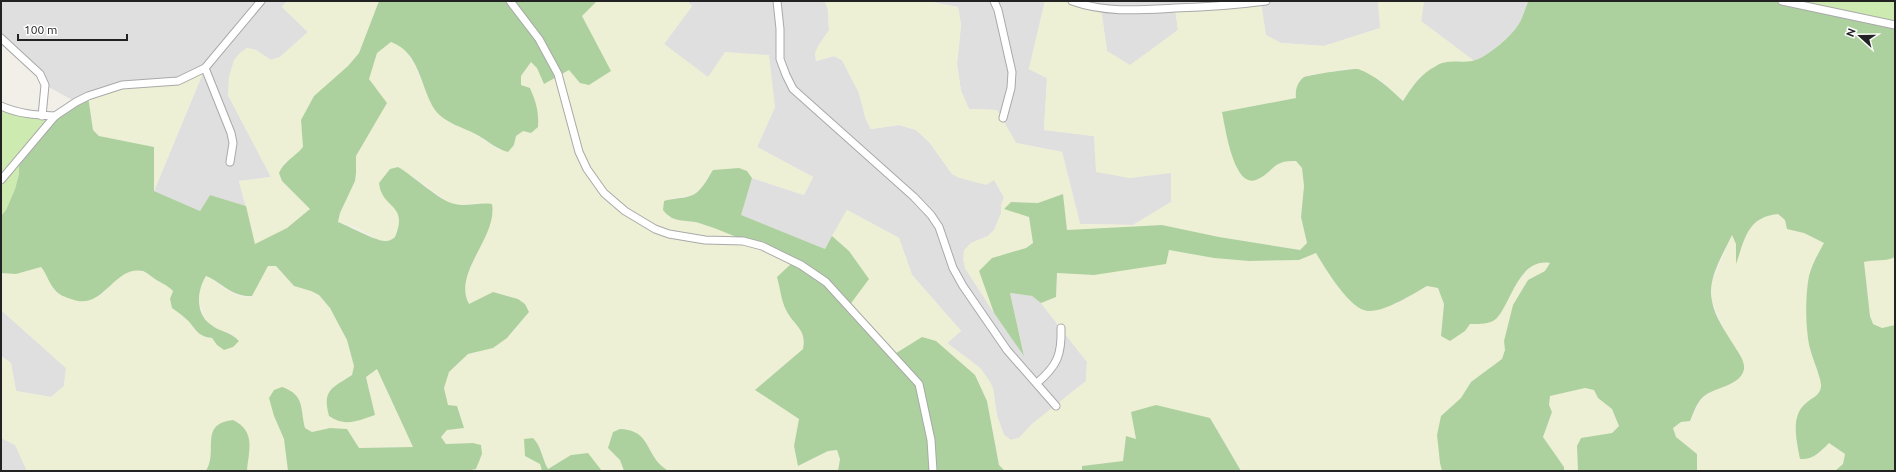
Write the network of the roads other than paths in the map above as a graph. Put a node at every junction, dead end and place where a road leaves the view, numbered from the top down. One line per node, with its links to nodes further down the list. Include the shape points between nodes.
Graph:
1 (261, 1): 10 (street)
2 (510, 1): 20 (street, via 539,39 558,74 578,152 604,192 625,211 655,229 669,234 743,241 762,246 801,265 826,282 919,384 931,440)
3 (777, 1): 18 (street, via 780,59 793,88 931,215 944,238 953,268 963,286 1007,350)
4 (994, 1): 14 (street, via 1012,72 1011,88)
5 (1072, 1): 6 (street, via 1101,9 1144,9 1236,5)
6 (1266, 1)
7 (1782, 1): 8 (street)
8 (1895, 25)
9 (1, 38): 12 (street, via 40,74 45,84)
10 (205, 68): 13 (street, via 178,81 122,85 88,96); 15 (street, via 231,134 233,143)
11 (1, 106): 12 (street, via 17,113)
12 (42, 116): 13 (street)
13 (55, 116): 16 (street)
14 (1003, 118)
15 (230, 162)
16 (1, 180)
17 (1061, 328): 18 (street, via 1059,354 1055,365)
18 (1037, 383): 19 (street)
19 (1056, 406)
20 (933, 471)

